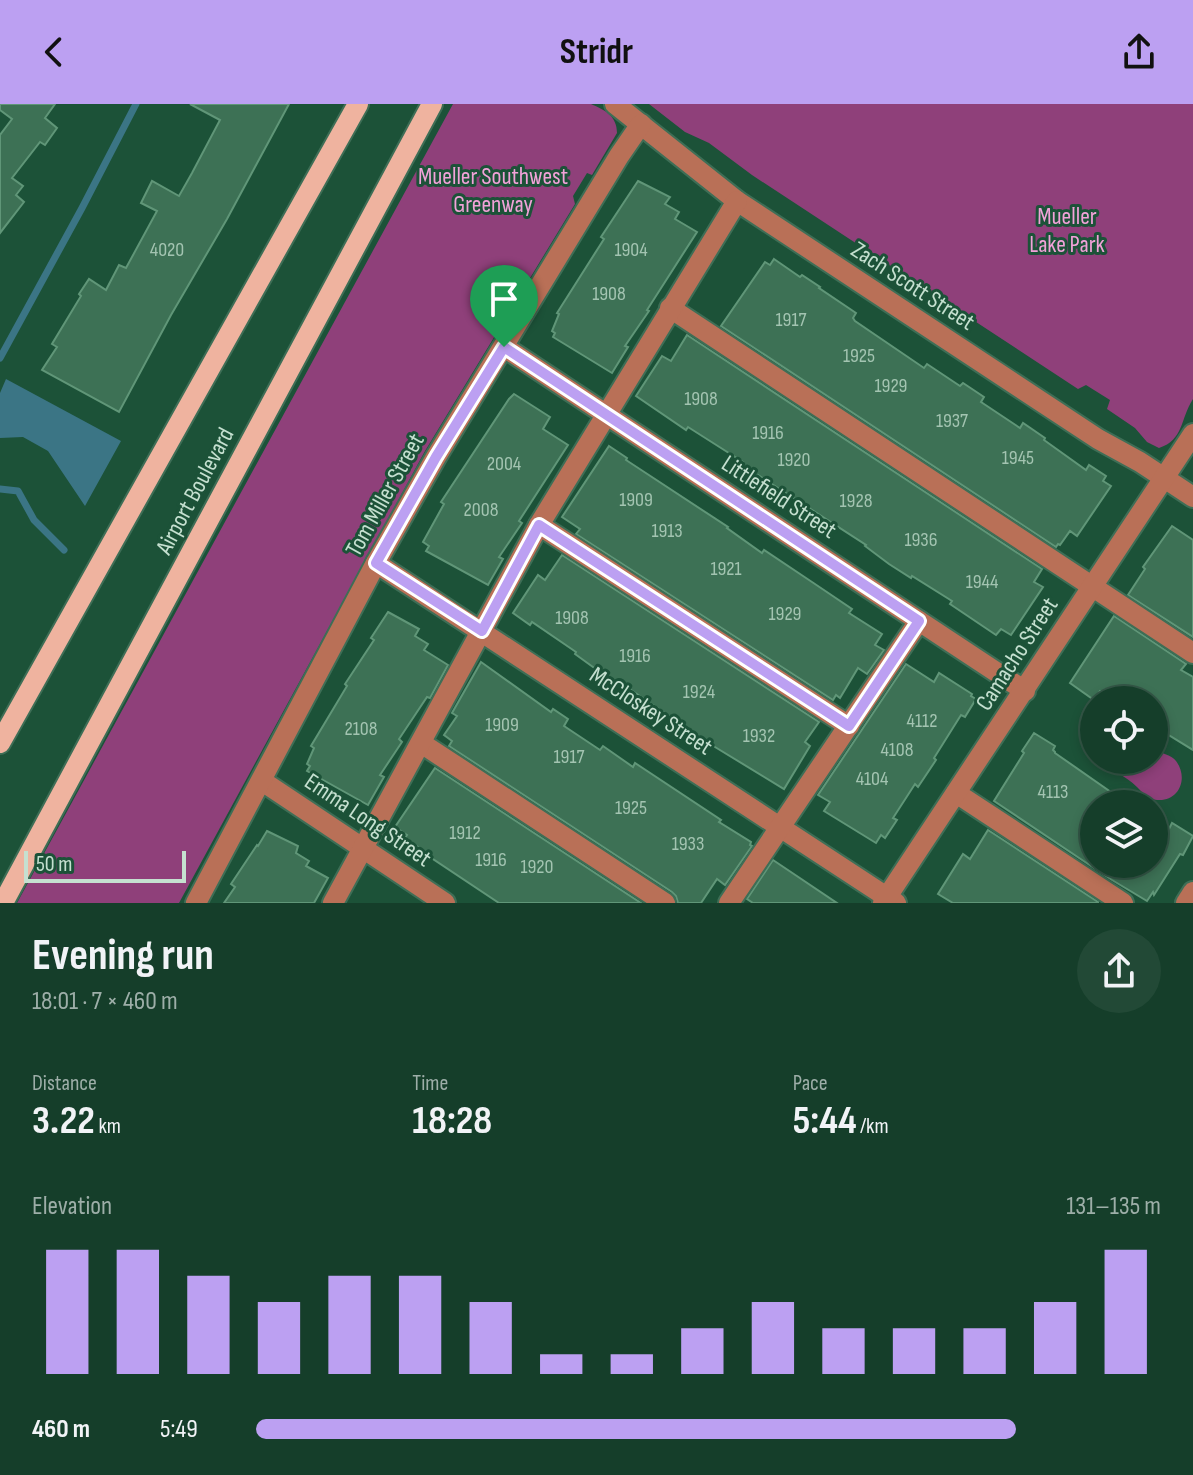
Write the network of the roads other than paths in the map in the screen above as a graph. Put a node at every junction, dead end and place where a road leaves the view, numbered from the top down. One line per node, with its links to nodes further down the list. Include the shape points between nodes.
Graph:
1 (358, 104): 20 (main road, Airport Boulevard)
2 (432, 104): 28 (main road, Airport Boulevard)
3 (615, 104): 4 (street, Zach Scott Street)
4 (641, 124): 5 (street, Zach Scott Street); 7 (street, Tom Miller Street)
5 (737, 201): 6 (street); 10 (street, Zach Scott Street)
6 (670, 308): 8 (street); 14 (street)
7 (504, 347): 8 (street, Littlefield Street); 13 (street, Tom Miller Street)
8 (606, 414): 12 (street); 15 (street, Littlefield Street)
9 (1193, 434): 10 (street, Camacho Street)
10 (1164, 478): 11 (street, Zach Scott Street); 14 (street, Camacho Street)
11 (1193, 497)
12 (539, 525): 16 (street); 19 (street)
13 (376, 563): 16 (street, McCloskey Street); 22 (street, Tom Miller Street)
14 (1093, 587): 17 (street); 18 (street, Camacho Street)
15 (919, 621): 18 (street, Littlefield Street); 19 (street)
16 (482, 631): 21 (street); 24 (street, McCloskey Street)
17 (1193, 653)
18 (1025, 691): 23 (street, Camacho Street)
19 (849, 726): 24 (street)
20 (0, 743)
21 (421, 743): 25 (street); 32 (street)
22 (262, 781): 25 (street, Emma Long Street); 29 (street, Tom Miller Street)
23 (956, 793): 27 (street, Camacho Street); 34 (street)
24 (780, 826): 27 (street, McCloskey Street); 33 (street)
25 (363, 849): 30 (street); 31 (street, Emma Long Street)
26 (1193, 892): 35 (street)
27 (889, 901)
28 (3, 903)
29 (196, 903)
30 (333, 903)
31 (445, 903)
32 (665, 903)
33 (729, 903)
34 (1123, 903)
35 (1186, 903)

